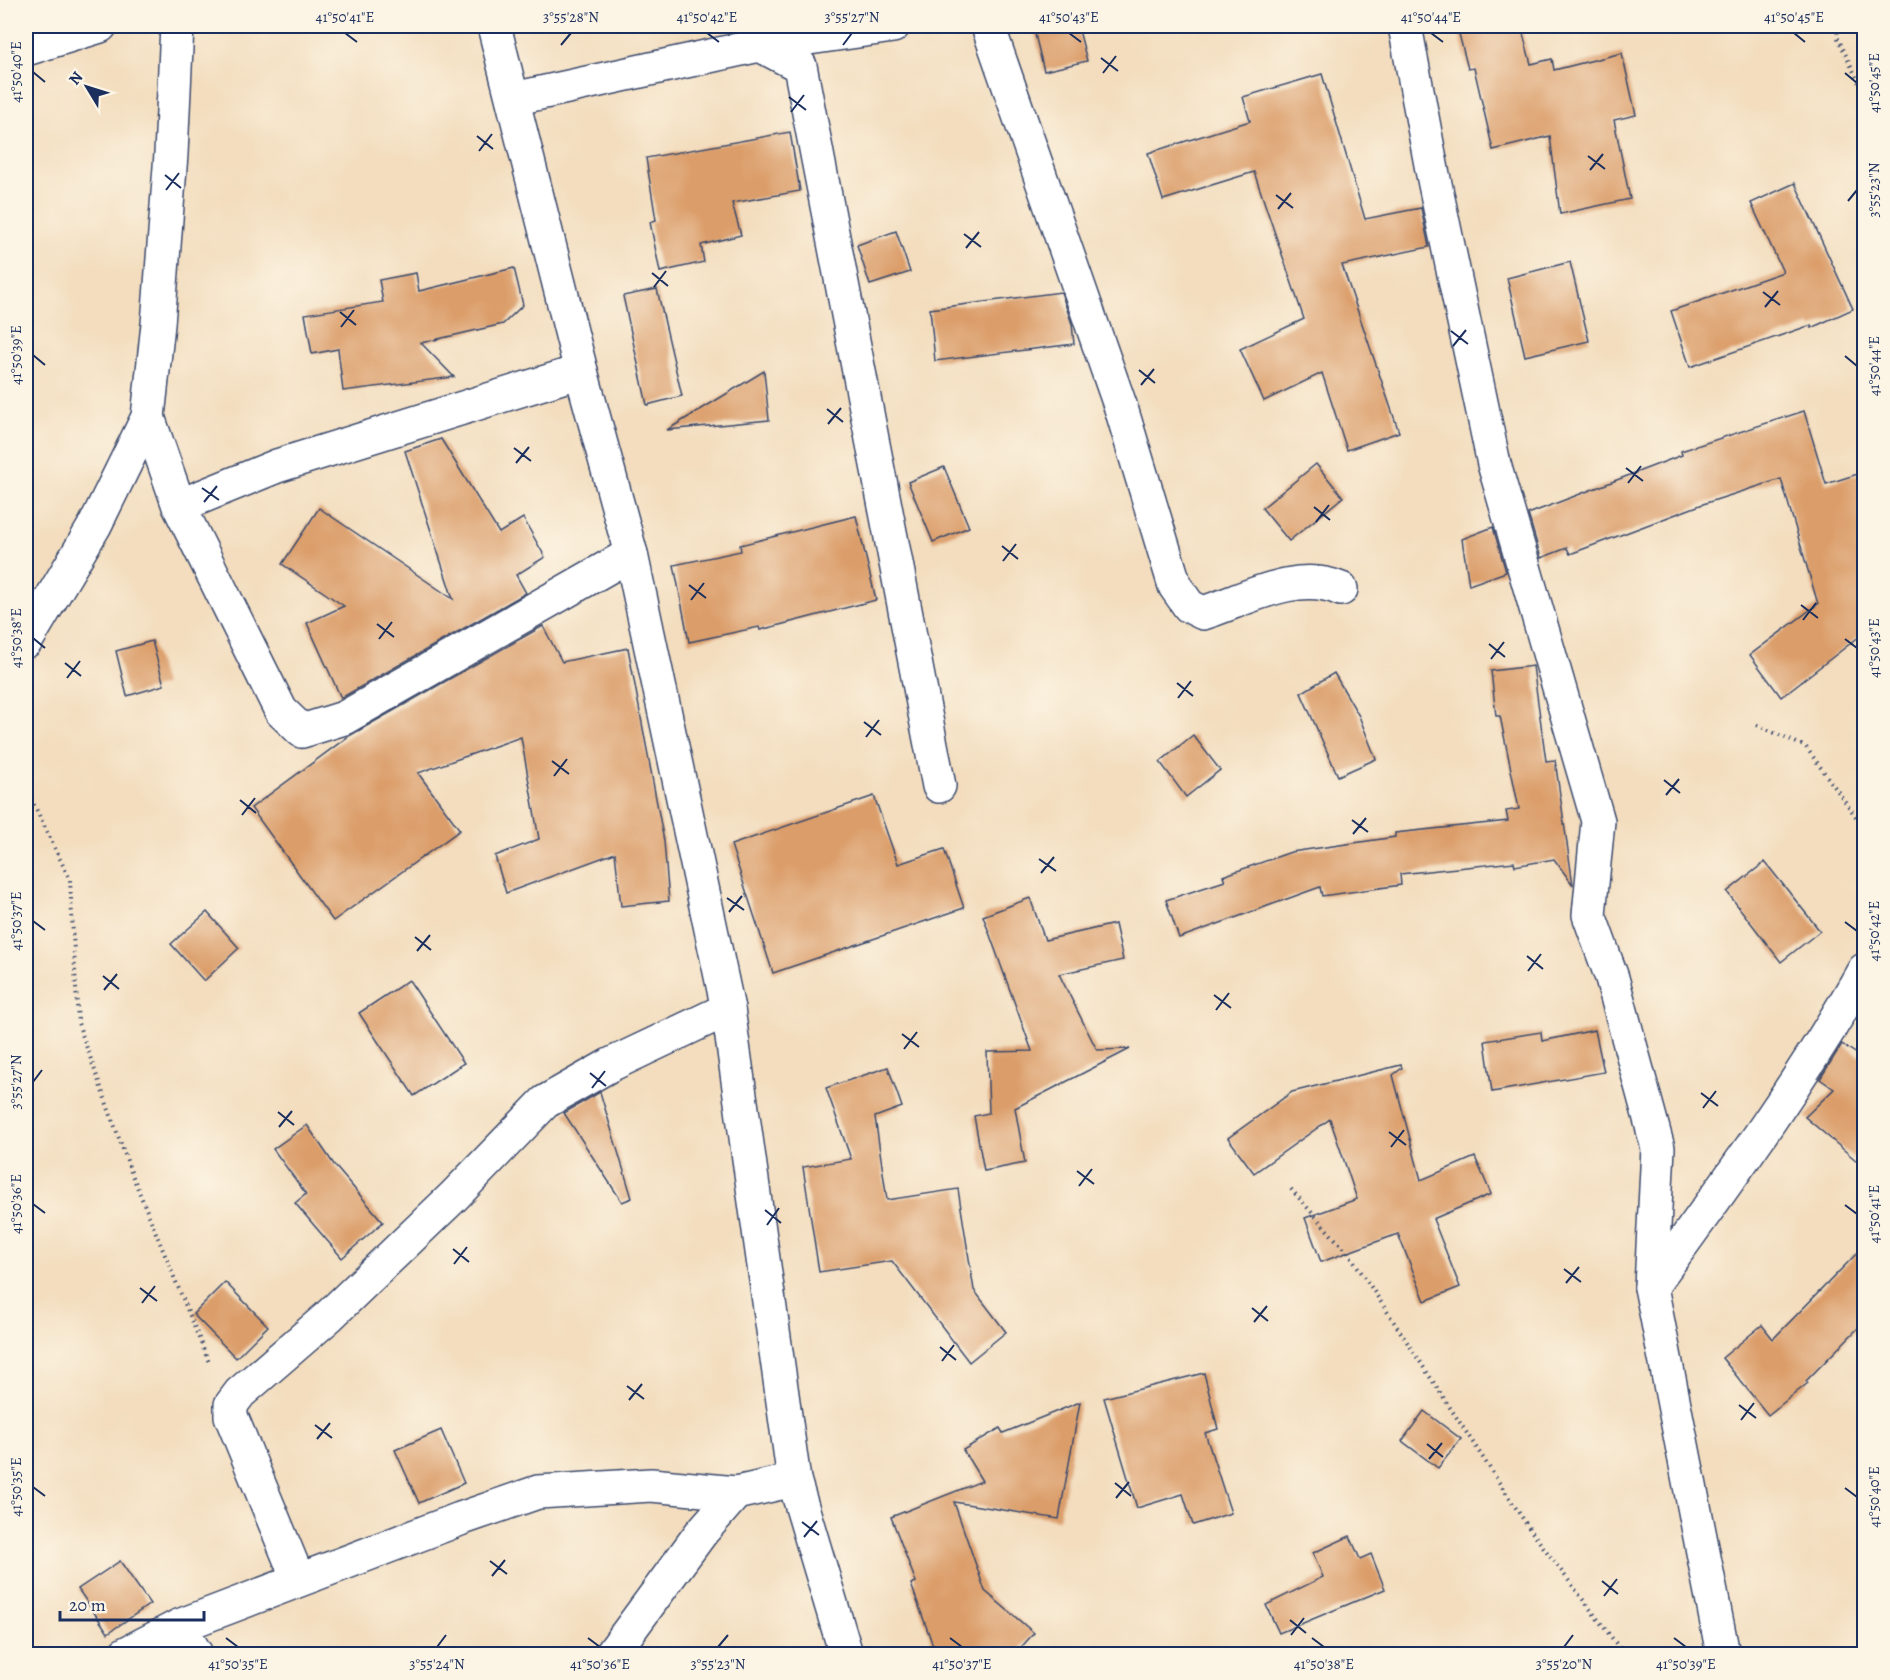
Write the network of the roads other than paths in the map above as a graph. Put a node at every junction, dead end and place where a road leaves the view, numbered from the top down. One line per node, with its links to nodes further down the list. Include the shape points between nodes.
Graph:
1 (100, 26): 8 (street)
2 (177, 26): 11 (street, via 171,154)
3 (494, 26): 9 (street)
4 (893, 26): 7 (street)
5 (988, 26): 14 (street, via 1121,408 1175,586 1189,606 1203,613 1280,586 1328,583)
6 (1405, 26): 19 (street, via 1494,464 1598,821 1589,915 1612,978 1658,1148)
7 (758, 35): 9 (street); 16 (street, via 800,66)
8 (26, 49)
9 (513, 99): 10 (street)
10 (581, 371): 12 (street, via 277,466); 13 (street)
11 (148, 417): 12 (street); 15 (street, via 95,525)
12 (179, 506): 13 (street, via 281,711 302,731 344,718)
13 (631, 554): 18 (street)
14 (1341, 589)
15 (26, 641)
16 (939, 786)
17 (1864, 970): 19 (street, via 1737,1169)
18 (728, 1009): 20 (street); 22 (street, via 610,1065 545,1102 328,1317 240,1393 231,1405 231,1416)
19 (1651, 1287): 28 (street)
20 (794, 1480): 21 (street); 27 (street)
21 (736, 1493): 22 (street, via 651,1485 538,1492); 26 (street, via 701,1533)
22 (298, 1579): 23 (street)
23 (178, 1626): 24 (street); 25 (street)
24 (125, 1654)
25 (196, 1654)
26 (612, 1654)
27 (846, 1654)
28 (1723, 1654)

